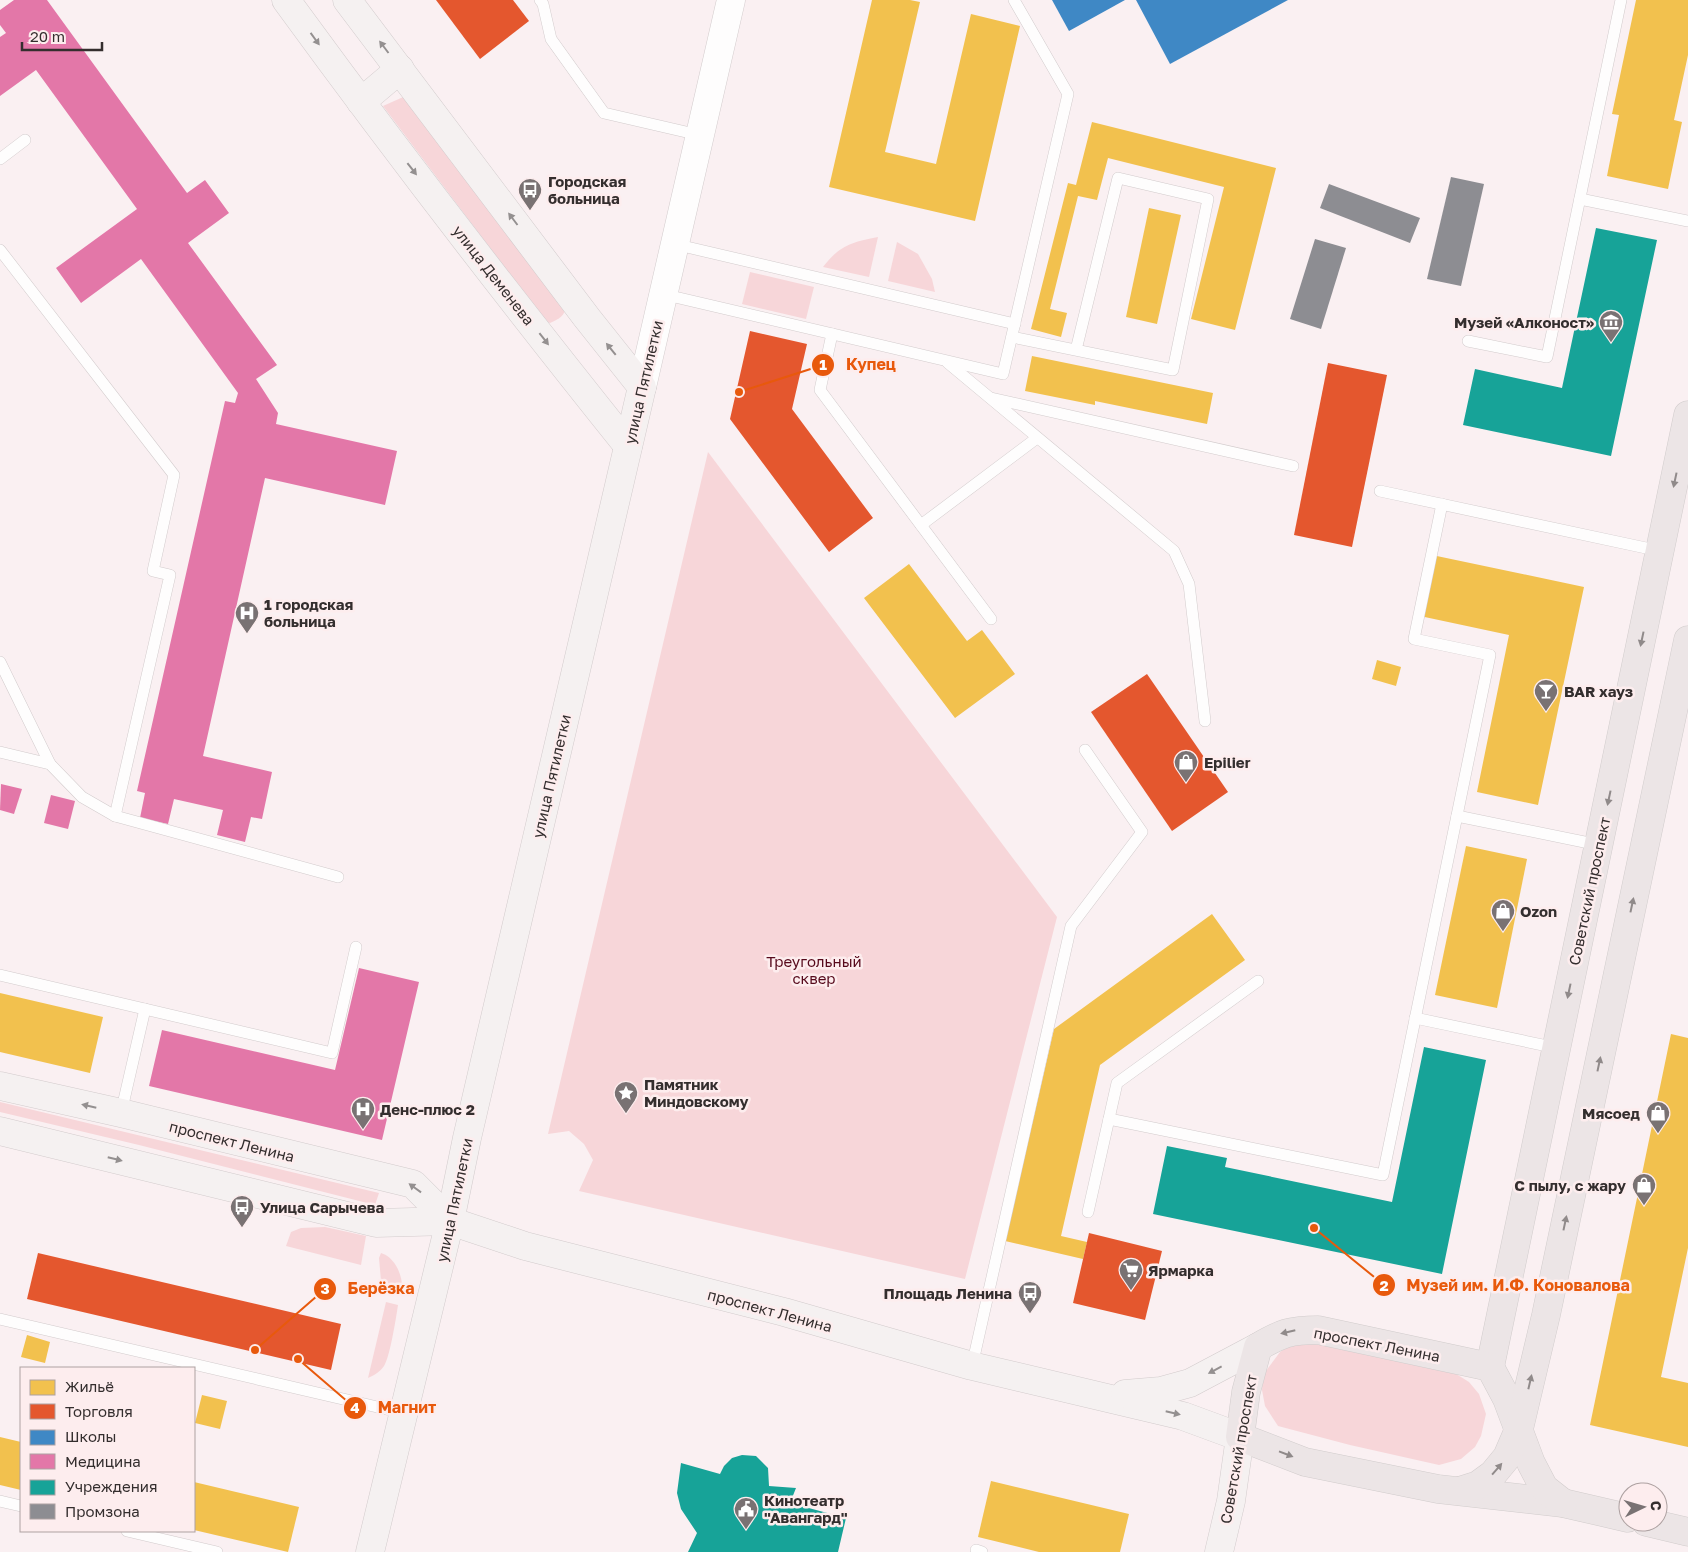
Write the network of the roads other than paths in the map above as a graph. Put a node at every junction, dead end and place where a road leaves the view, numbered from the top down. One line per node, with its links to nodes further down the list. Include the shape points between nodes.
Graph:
1 (286, 0): 8 (main road, улица Деменева, one-way to 8)
2 (347, 0): 7 (main road, one-way to 2)
3 (540, 0): 9 (lane, via 551,38 604,112)
4 (731, 0): 9 (street, улица Пятилетки)
5 (1014, 0): 17 (lane, via 1068,94)
6 (1621, 0): 12 (lane)
7 (400, 68): 8 (main road); 23 (main road, one-way to 7, via 586,318)
8 (360, 102): 27 (main road, улица Деменева, one-way to 27)
9 (699, 135): 14 (street, улица Пятилетки)
10 (25, 140): 11 (lane)
11 (0, 159)
12 (1580, 199): 13 (lane); 20 (lane, via 1547,357)
13 (1688, 221)
14 (674, 244): 16 (street, улица Пятилетки); 17 (lane)
15 (0, 250): 40 (lane, via 174,474 153,571 170,575)
16 (662, 294): 18 (lane); 23 (street, улица Пятилетки)
17 (1015, 324): 19 (lane)
18 (832, 334): 22 (lane); 31 (lane, via 820,390)
19 (1012, 337): 21 (lane); 22 (lane, via 1003,374)
20 (1468, 341)
21 (1076, 350): 21 (lane, via 1173,370 1208,199 1118,178)
22 (944, 360): 24 (lane)
23 (642, 386): 27 (main road, улица Пятилетки)
24 (990, 398): 26 (lane); 28 (lane)
25 (1688, 415): 32 (main road, Советский проспект, one-way to 32)
26 (1037, 438): 31 (lane); 36 (lane, via 1174,551 1189,584)
27 (628, 446): 55 (main road, улица Пятилетки)
28 (1293, 466)
29 (1380, 491): 30 (lane)
30 (1442, 504): 32 (lane); 41 (lane, via 1414,639 1490,655)
31 (921, 526): 33 (lane)
32 (1660, 552): 42 (main road, Советский проспект, one-way to 42)
33 (991, 619)
34 (1686, 657): 62 (main road, one-way to 34)
35 (0, 662): 39 (lane)
36 (1205, 721)
37 (1085, 750): 58 (lane, via 1142,832 1071,926)
38 (0, 752): 39 (lane)
39 (50, 764): 40 (lane, via 82,797)
40 (116, 816): 43 (lane)
41 (1457, 816): 42 (lane); 48 (lane)
42 (1599, 845): 49 (main road, Советский проспект, one-way to 49)
43 (338, 877)
44 (356, 947): 47 (lane, via 332,1052)
45 (0, 975): 47 (lane)
46 (1258, 981): 52 (lane, via 1118,1083)
47 (145, 1009): 51 (lane)
48 (1415, 1018): 49 (lane); 52 (lane, via 1383,1175)
49 (1557, 1048): 59 (main road, Советский проспект)
50 (0, 1086): 51 (main road, проспект Ленина, one-way to 50)
51 (120, 1113): 55 (main road, проспект Ленина, one-way to 51, via 413,1184)
52 (1110, 1119): 54 (lane)
53 (0, 1131): 55 (main road, проспект Ленина, one-way to 55, via 376,1223)
54 (1088, 1212)
55 (450, 1221): 58 (main road, проспект Ленина, via 525,1246 784,1312); 61 (main road, улица Пятилетки)
56 (0, 1319): 61 (lane)
57 (1258, 1347): 59 (main road, проспект Ленина, one-way to 57, via 1318,1330 1280,1334); 60 (main road, проспект Ленина, one-way to 60, via 1190,1383 1161,1391); 63 (main road, Советский проспект, via 1246,1392)
58 (972, 1366): 60 (main road, проспект Ленина)
59 (1490, 1367): 62 (main road, проспект Ленина)
60 (1091, 1394): 63 (main road, проспект Ленина, one-way to 63, via 1183,1416)
61 (403, 1413): 73 (main road, улица Пятилетки)
62 (1519, 1429): 64 (main road, one-way to 62, via 1478,1485 1493,1474 1507,1457); 66 (main road, проспект Ленина, via 1544,1488)
63 (1240, 1437): 64 (main road, проспект Ленина, one-way to 64, via 1305,1462); 74 (main road, Советский проспект, via 1231,1501)
64 (1459, 1491): 66 (main road, проспект Ленина)
65 (0, 1501): 67 (lane)
66 (1563, 1503): 68 (main road, проспект Ленина)
67 (20, 1506)
68 (1618, 1516)
69 (1668, 1527): 71 (main road)
70 (131, 1532): 72 (lane)
71 (1688, 1532)
72 (218, 1552)
73 (370, 1552)
74 (1219, 1552)

